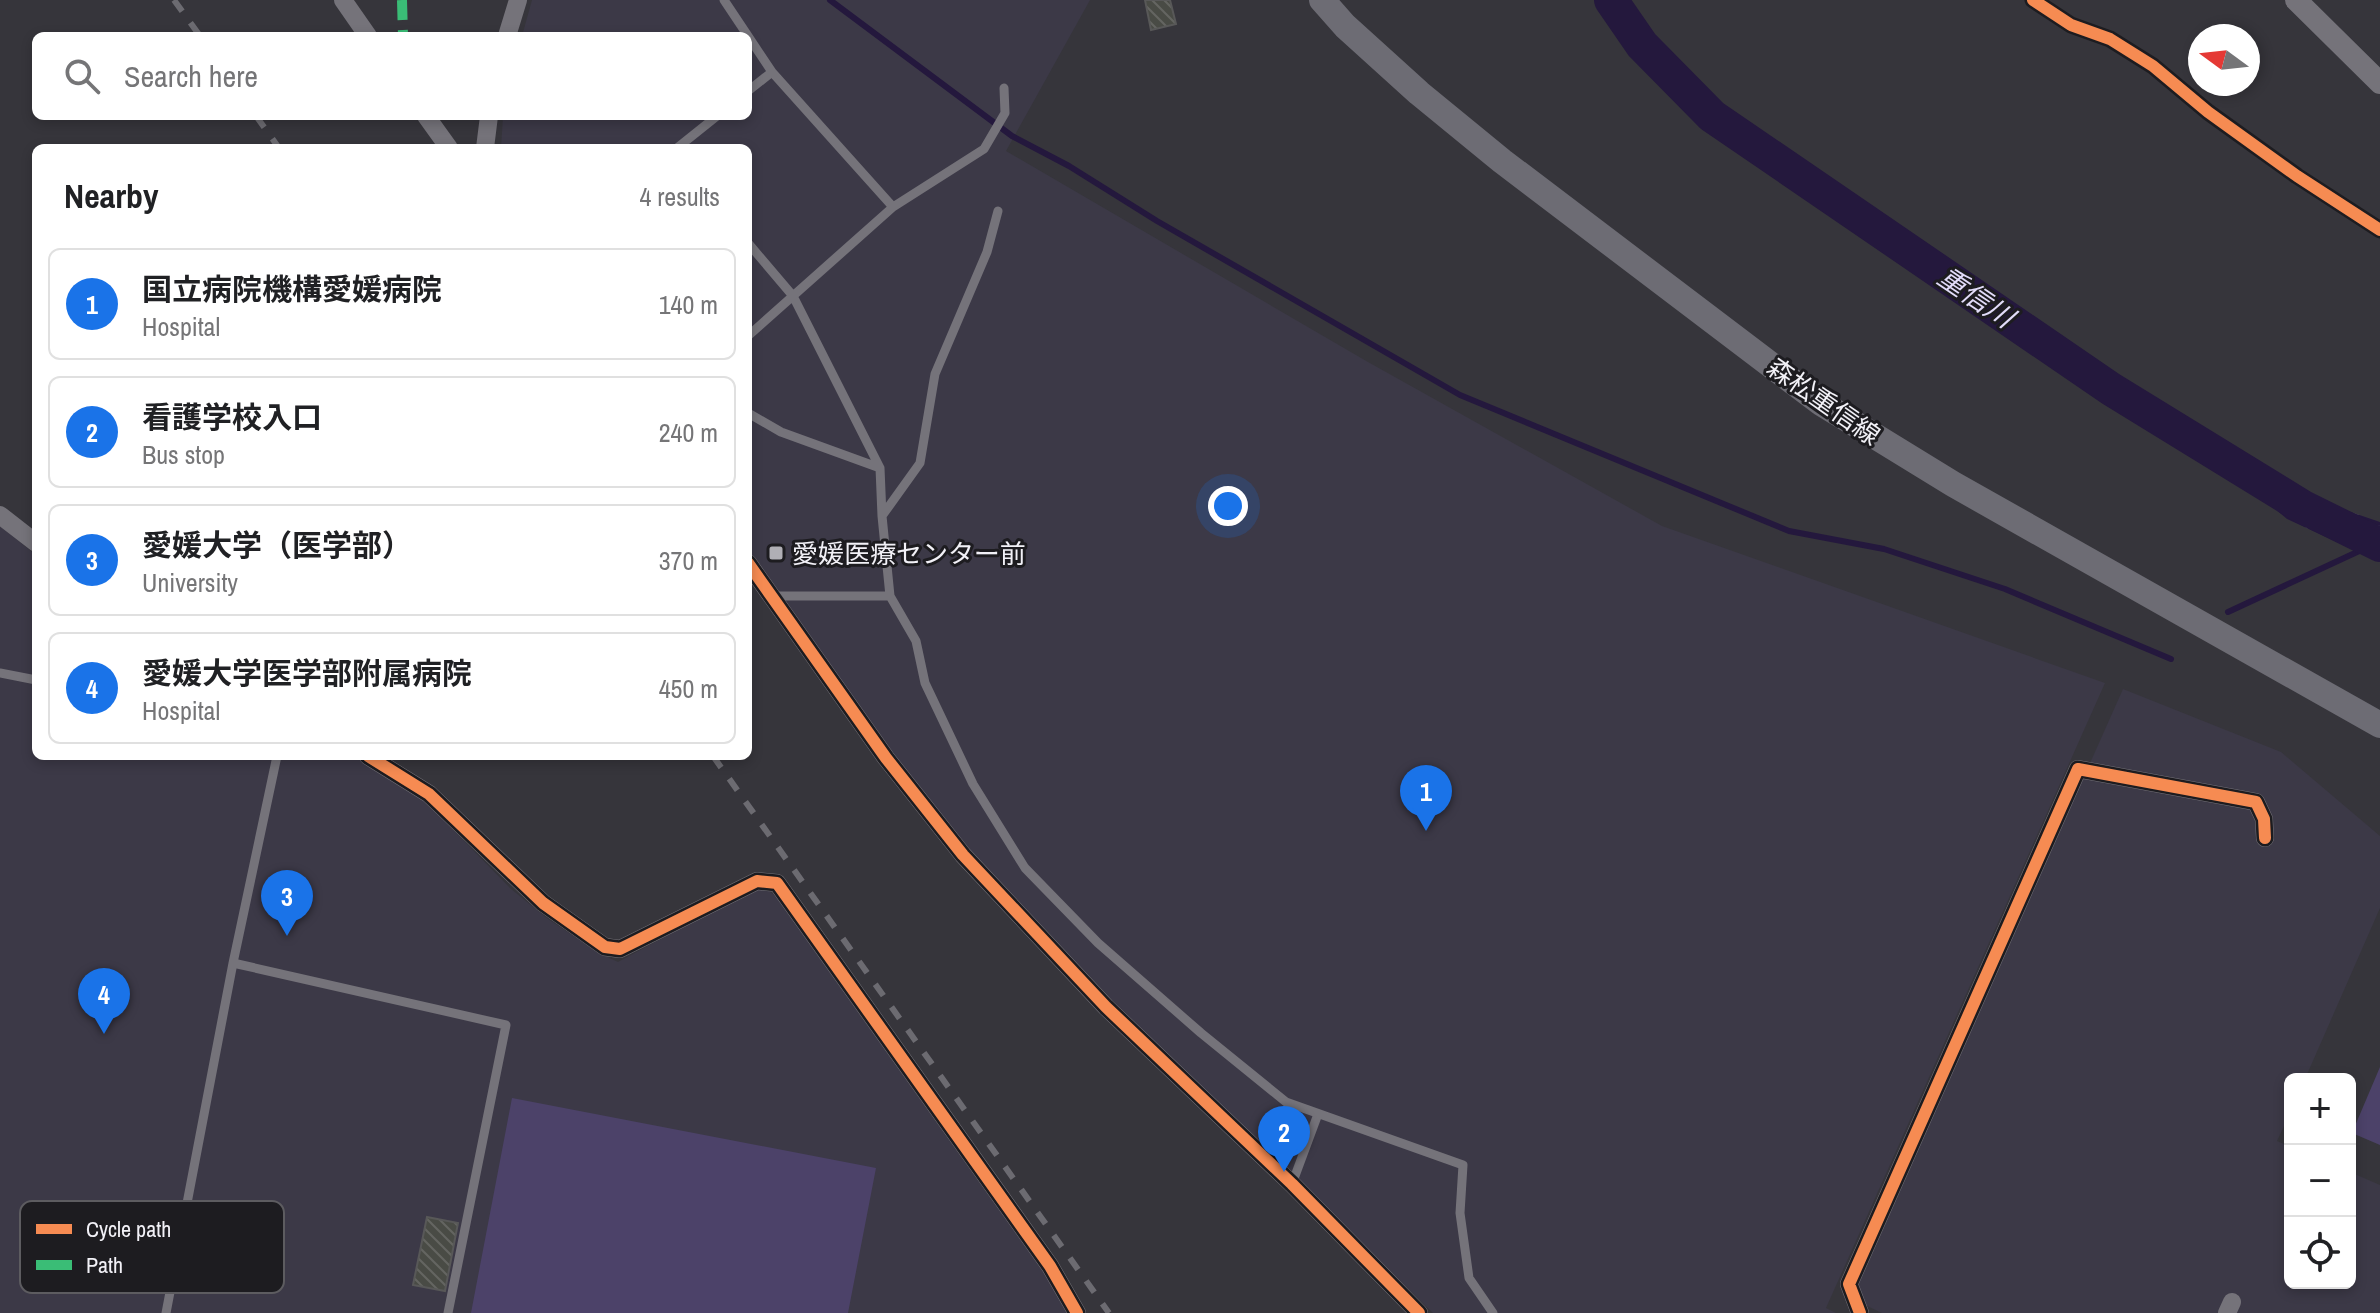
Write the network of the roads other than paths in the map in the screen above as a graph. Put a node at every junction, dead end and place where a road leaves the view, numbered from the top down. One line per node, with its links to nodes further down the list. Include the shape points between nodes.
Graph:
1 (343, 0): 6 (street)
2 (518, 0): 7 (street)
3 (724, 0): 8 (lane)
4 (1322, 0): 35 (main road, 森松重信線, via 1419,93 1502,161 1821,403 1940,477)
5 (2296, 0): 11 (street)
6 (365, 32)
7 (508, 32)
8 (745, 32)
9 (752, 42): 10 (lane)
10 (772, 72): 12 (lane); 20 (lane)
11 (2380, 83)
12 (752, 88)
13 (1004, 88): 20 (lane, via 1005,113 984,149)
14 (429, 120): 17 (street)
15 (488, 120): 18 (street)
16 (712, 120): 19 (lane)
17 (446, 144)
18 (486, 144)
19 (682, 144)
20 (893, 207): 23 (lane)
21 (998, 211): 28 (lane, via 987,252 935,374 920,463)
22 (752, 248): 23 (lane)
23 (793, 296): 24 (lane); 26 (lane)
24 (752, 332)
25 (752, 415): 26 (lane, via 781,432)
26 (880, 468): 28 (lane)
27 (0, 515): 29 (street)
28 (882, 516): 32 (lane)
29 (32, 540)
30 (752, 568): 31 (street)
31 (772, 596): 32 (lane); 41 (street, via 886,758 963,855 1106,1007)
32 (890, 596): 40 (lane, via 916,641 925,683 973,784 1025,868 1098,943 1201,1033 1286,1102)
33 (0, 673): 34 (lane)
34 (32, 679)
35 (2380, 725)
36 (276, 760): 39 (lane)
37 (374, 760): 46 (street, via 429,794 543,903 605,947 620,949 757,881 777,883 1050,1266)
38 (2265, 838): 49 (street, via 2256,802 2078,769 1849,1284)
39 (233, 963): 42 (lane); 45 (lane, via 506,1025)
40 (1318, 1114): 41 (lane); 48 (lane, via 1463,1165 1460,1213 1469,1278)
41 (1292, 1184): 47 (street)
42 (187, 1201)
43 (170, 1293): 44 (lane)
44 (166, 1313)
45 (448, 1313)
46 (1077, 1313)
47 (1419, 1313)
48 (1493, 1313)
49 (1860, 1313)

